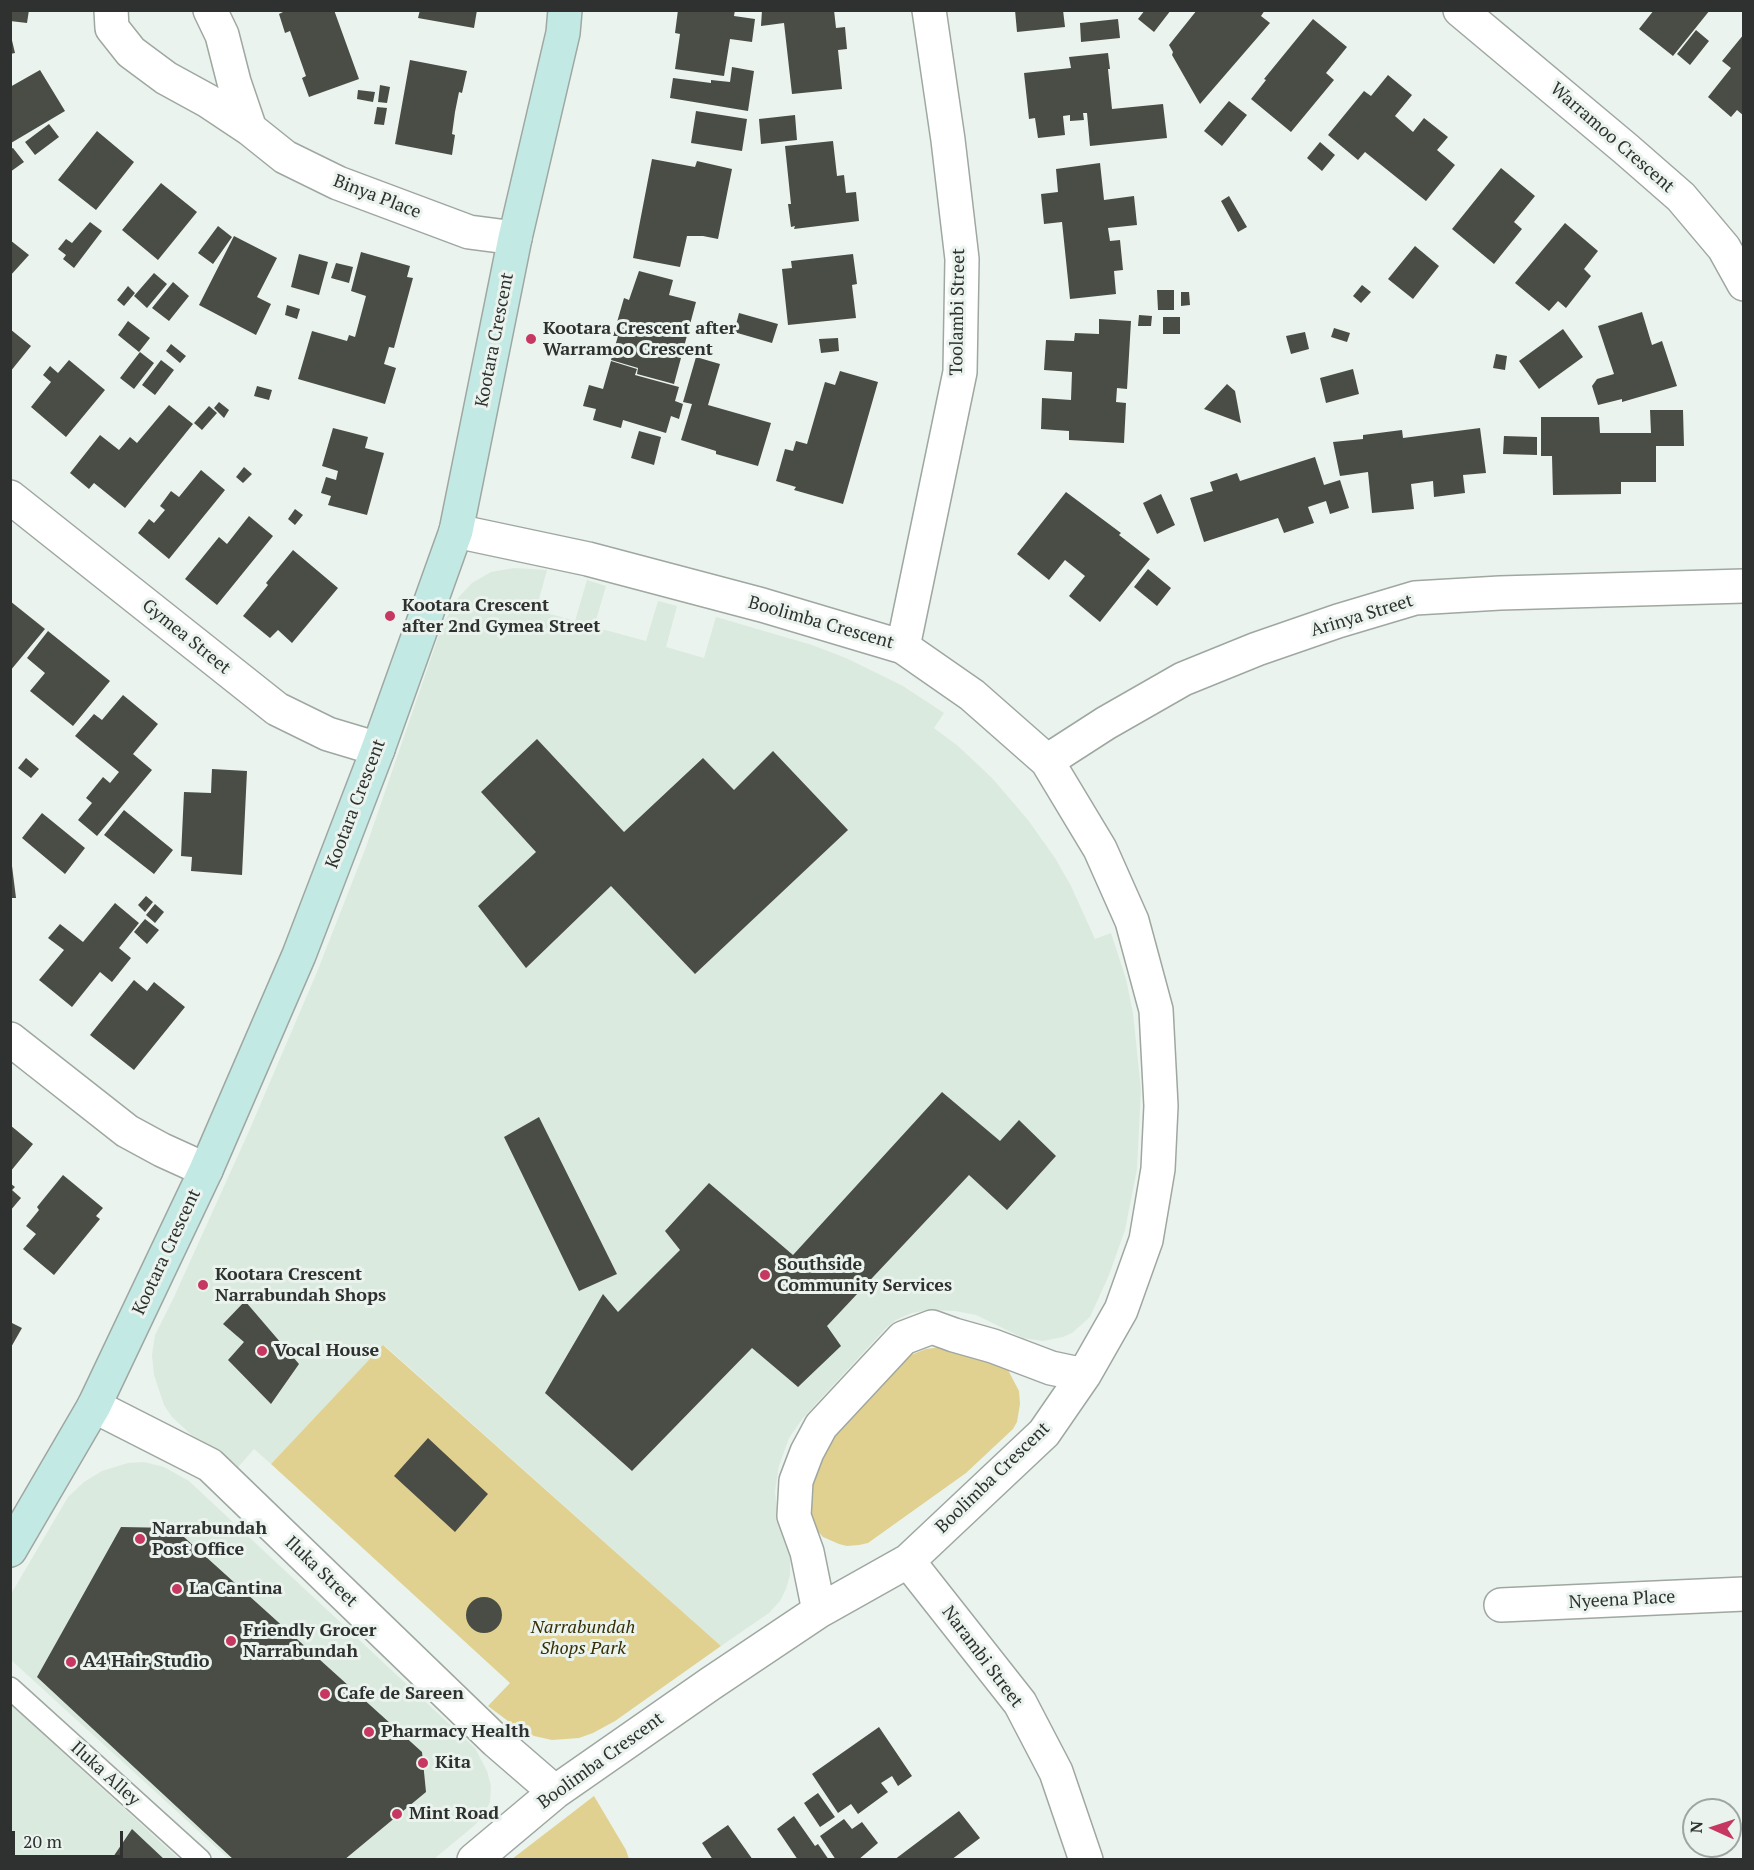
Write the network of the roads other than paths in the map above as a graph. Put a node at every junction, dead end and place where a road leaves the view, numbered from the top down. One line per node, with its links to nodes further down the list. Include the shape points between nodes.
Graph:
1 (111, 10): 6 (street, Binya Place, via 112,28 131,52)
2 (210, 10): 6 (street, via 222,35)
3 (565, 10): 7 (street, Kootara Crescent)
4 (929, 10): 12 (street, Toolambi Street, via 962,259 960,372)
5 (1460, 10): 8 (street, Warramoo Crescent, via 1681,197 1724,248)
6 (250, 129): 7 (street, Binya Place, via 285,157 338,183 469,232)
7 (515, 238): 10 (street, Kootara Crescent)
8 (1743, 284)
9 (10, 497): 13 (street, Gymea Street, via 277,709 328,734)
10 (456, 531): 12 (street, Boolimba Crescent, via 762,605); 13 (street, Kootara Crescent)
11 (1743, 586): 14 (street, Arinya Street, via 1415,598 1257,649 1183,679)
12 (903, 647): 14 (street, Boolimba Crescent, via 972,695)
13 (378, 749): 16 (street, Kootara Crescent, via 299,955)
14 (1047, 761): 17 (street, Boolimba Crescent, via 1100,849 1129,912 1156,1010 1161,1106 1158,1169 1146,1240 1121,1310)
15 (10, 1039): 16 (street, via 127,1131)
16 (206, 1170): 18 (street, Kootara Crescent)
17 (1084, 1376): 20 (street, Boolimba Crescent, via 1044,1433); 23 (street, via 932,1327 903,1338 821,1426 796,1481 794,1516 807,1552)
18 (94, 1406): 19 (street, Kootara Crescent); 25 (street, Iluka Street, via 210,1465 496,1741)
19 (10, 1550)
20 (908, 1561): 23 (street, Boolimba Crescent); 28 (street, Narambi Street, via 1020,1703 1056,1772)
21 (1743, 1594): 22 (street, Nyeena Place)
22 (1502, 1605)
23 (819, 1611): 25 (street, Boolimba Crescent)
24 (10, 1688): 26 (lane, Iluka Alley)
25 (555, 1792): 27 (street, Boolimba Crescent)
26 (200, 1860)
27 (474, 1860)
28 (1086, 1860)

